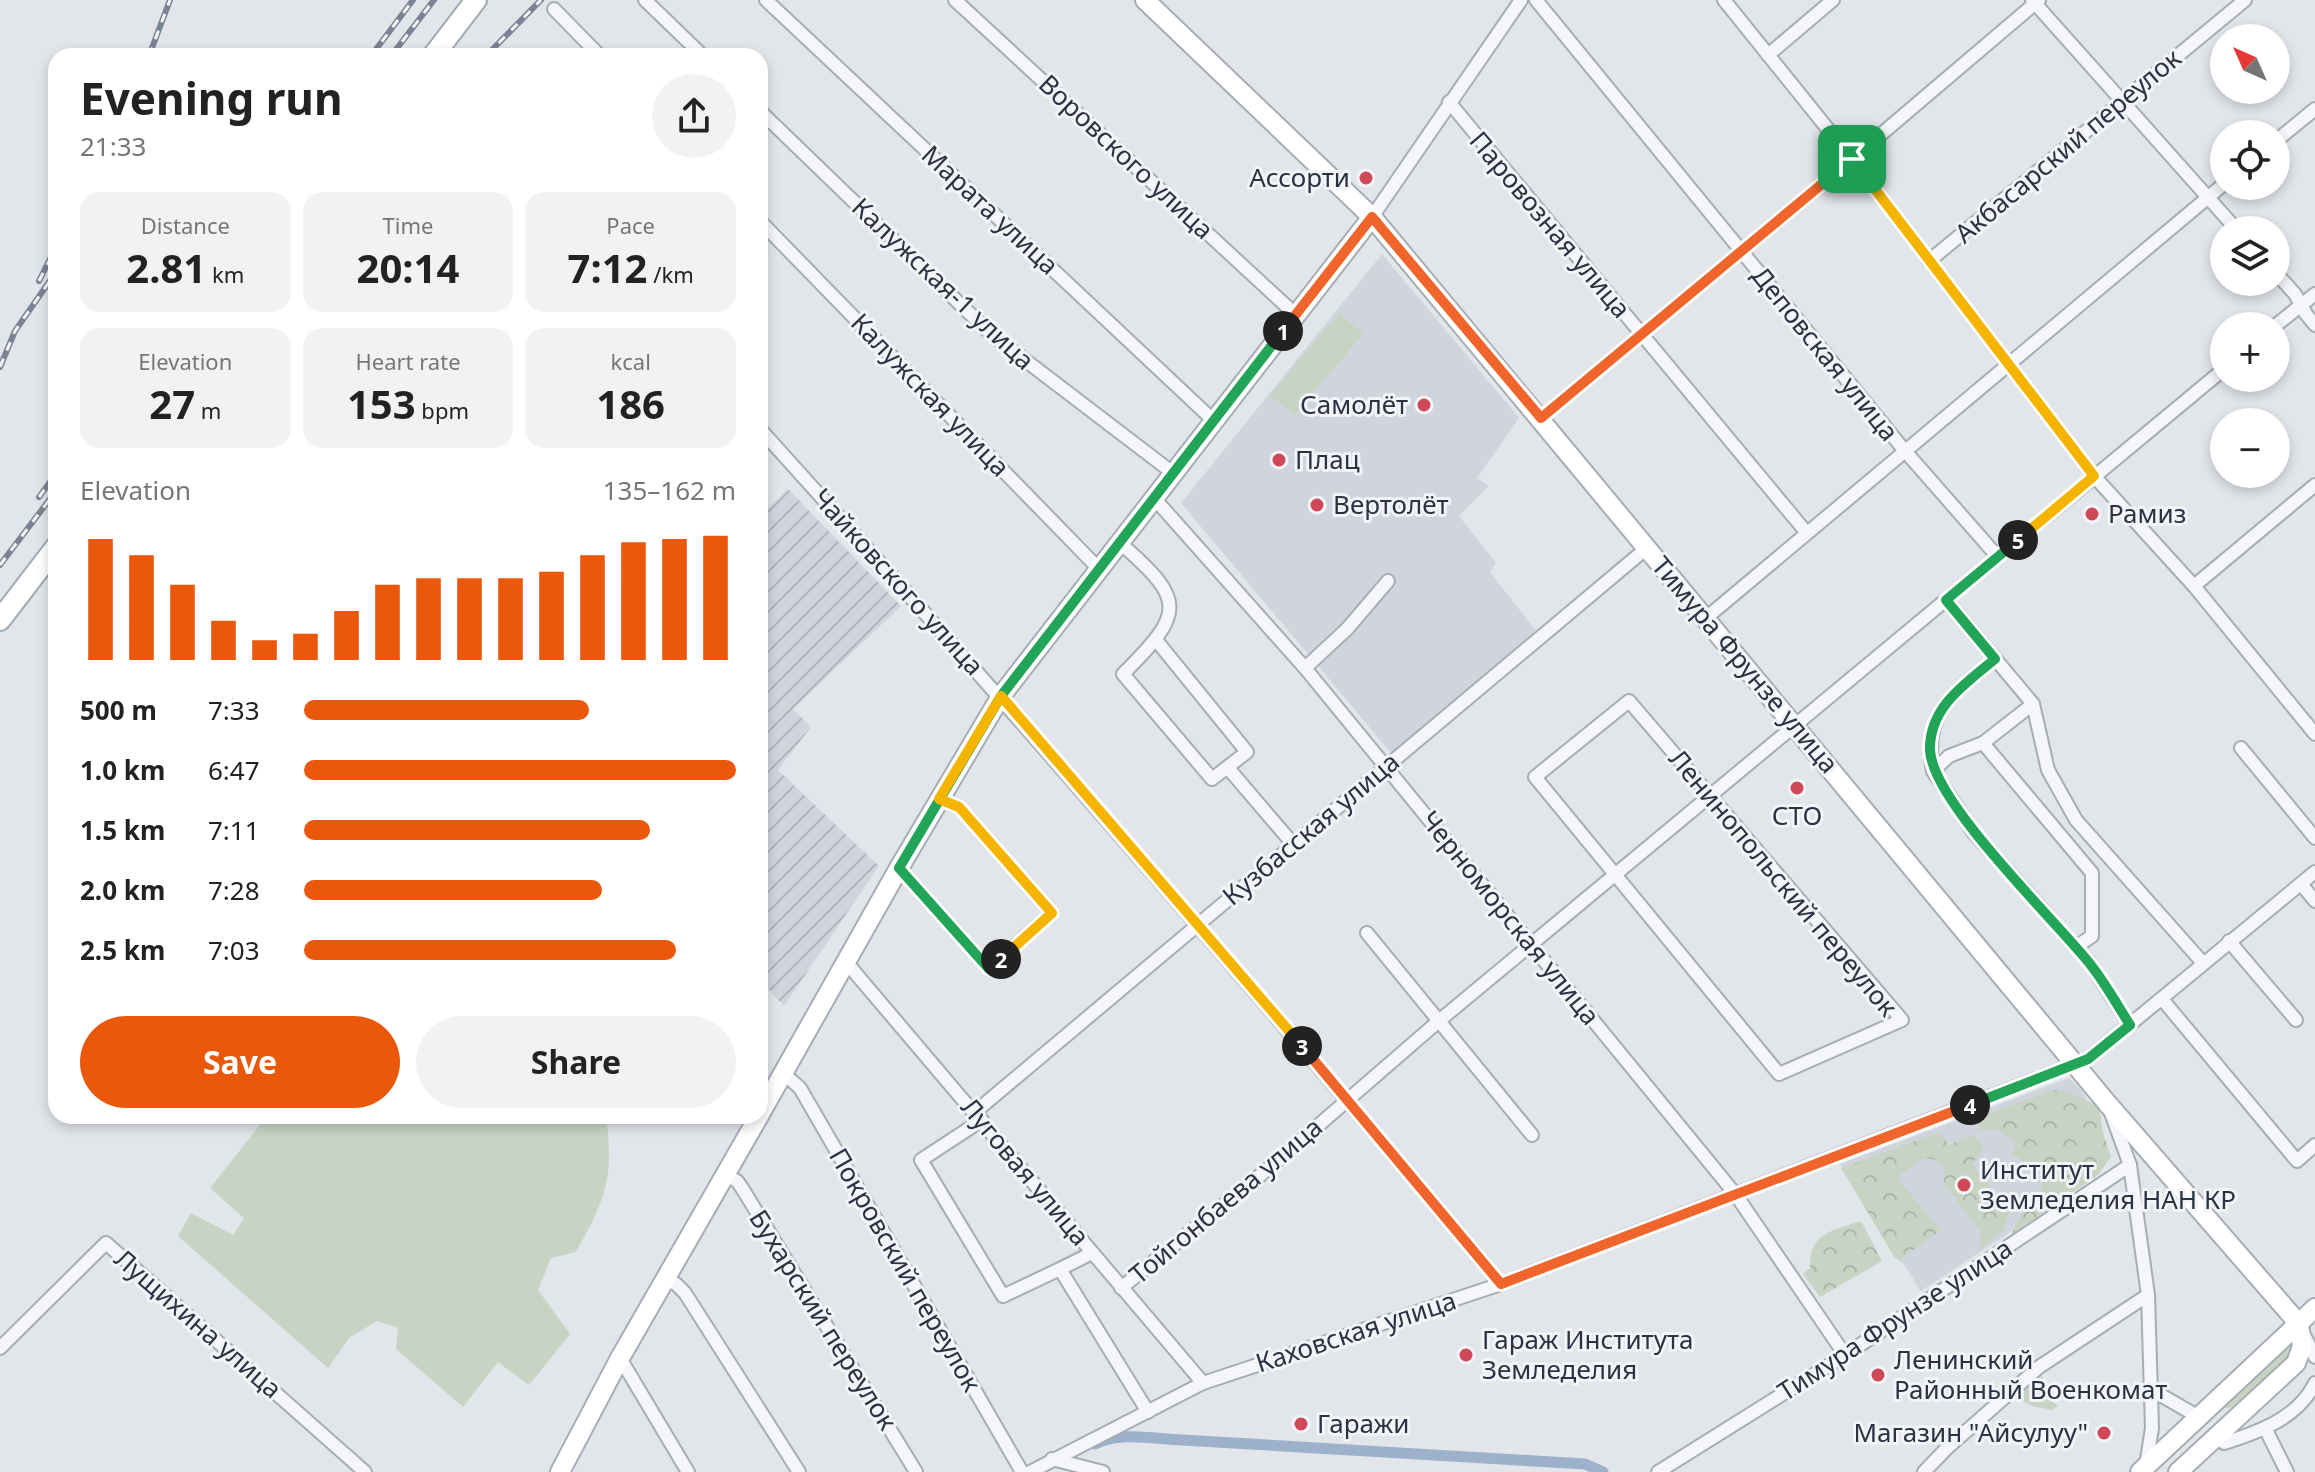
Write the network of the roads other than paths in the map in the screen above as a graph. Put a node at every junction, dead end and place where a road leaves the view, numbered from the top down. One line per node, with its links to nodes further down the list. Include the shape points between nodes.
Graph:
1 (476, 0): 13 (main road)
2 (645, 0): 15 (street)
3 (766, 0): 40 (street, Марата улица)
4 (955, 0): 34 (street, Воровского улица)
5 (1145, 0): 26 (main road, Тимура Фрунзе улица)
6 (1521, 0): 17 (street)
7 (1536, 0): 28 (street, Деповская улица)
8 (1724, 0): 16 (street)
9 (1833, 0): 16 (street)
10 (2245, 0): 18 (street, Акбасарский переулок)
11 (2035, 1): 18 (street); 22 (street)
12 (554, 9): 14 (street)
13 (439, 48)
14 (592, 48)
15 (695, 48)
16 (1768, 55): 22 (street)
17 (1449, 102): 26 (street); 36 (street, Паровозная улица)
18 (2120, 102): 24 (street); 29 (street, Акбасарский переулок)
19 (2315, 109): 21 (street)
20 (768, 119): 43 (street, Калужская-1 улица, via 991,334)
21 (2290, 130)
22 (1852, 159): 28 (street); 29 (street)
23 (2210, 195): 24 (street)
24 (2207, 197): 25 (street); 37 (street)
25 (2224, 216)
26 (1372, 217): 34 (main road); 39 (main road, Тимура Фрунзе улица)
27 (768, 229): 52 (street, Калужская улица)
28 (1741, 251): 36 (street); 42 (street, Деповская улица)
29 (1929, 261): 37 (street)
30 (2290, 288): 32 (street)
31 (2315, 294): 32 (street)
32 (2301, 305): 33 (street); 35 (street)
33 (2290, 314)
34 (1296, 315): 40 (main road)
35 (2315, 325)
36 (1641, 335): 39 (street); 47 (street, Паровозная улица)
37 (2011, 364): 42 (street); 44 (street)
38 (2210, 381): 44 (street, Тойгонбаева улица)
39 (1541, 418): 49 (main road, Тимура Фрунзе улица)
40 (1214, 421): 43 (main road)
41 (768, 438): 61 (street, Чайковского улица)
42 (1905, 451): 47 (street); 50 (street, Деповская улица)
43 (1173, 473): 46 (main road)
44 (2094, 476): 50 (street, Тойгонбаева улица); 54 (street)
45 (2315, 485): 54 (street)
46 (1154, 498): 48 (main road); 60 (street, Черноморская улица)
47 (1806, 532): 56 (street)
48 (1120, 543): 52 (main road); 58 (street, via 1153,573 1170,600 1171,614)
49 (1648, 547): 56 (main road, Тимура Фрунзе улица); 68 (street, Кузбасская улица)
50 (1997, 556): 55 (street, Тойгонбаева улица)
51 (48, 557): 57 (main road)
52 (1099, 569): 61 (main road)
53 (1388, 581): 60 (street)
54 (2194, 586): 64 (street)
55 (1946, 600): 59 (street); 63 (street, Тойгонбаева улица)
56 (1706, 618): 63 (main road, Тимура Фрунзе улица)
57 (0, 620)
58 (1156, 640): 67 (street, via 1247,752); 67 (street, via 1123,674 1212,779)
59 (1995, 659): 62 (street); 69 (street, via 1939,713 1930,741)
60 (1305, 668): 68 (street, Черноморская улица)
61 (1001, 696): 71 (main road); 79 (street, Чайковского улица)
62 (2033, 704): 65 (street); 85 (street, via 2048,770 2076,820)
63 (1796, 726): 70 (street, Тойгонбаева улица); 90 (main road, Тимура Фрунзе улица)
64 (2315, 734)
65 (1983, 743): 69 (street, via 1949,756); 83 (street, via 2092,873 2092,936)
66 (2241, 748): 72 (street)
67 (1228, 768): 73 (street)
68 (1386, 768): 73 (street, Кузбасская улица); 82 (street, Черноморская улица)
69 (1933, 771): 83 (street, via 1974,833)
70 (1710, 797): 76 (street, Тойгонбаева улица); 76 (street, Ленинопольский переулок, via 1629,701 1535,777); 76 (street, Ленинопольский переулок, via 1902,1020 1779,1074)
71 (939, 799): 74 (main road); 74 (street, via 959,807 1052,913 989,969)
72 (2315, 838)
73 (1293, 844): 79 (street, Кузбасская улица)
74 (899, 868): 84 (main road)
75 (2315, 872): 77 (street, Каховская улица)
76 (1614, 876): 82 (street, Тойгонбаева улица)
77 (2301, 884): 78 (street); 81 (street, Каховская улица)
78 (2315, 901)
79 (1197, 925): 93 (street, Чайковского улица); 95 (street, Кузбасская улица)
80 (1367, 933): 87 (street)
81 (2229, 941): 85 (street, Каховская улица); 88 (street)
82 (1532, 944): 87 (street, Тойгонбаева улица); 101 (street, Черноморская улица)
83 (2076, 947): 89 (street)
84 (846, 962): 91 (main road); 95 (street, Луговая улица)
85 (2203, 963): 86 (street, Каховская улица)
86 (2162, 999): 89 (street, Каховская улица); 98 (street, via 2297,1161)
87 (1440, 1020): 93 (street, Тойгонбаева улица); 97 (street)
88 (2296, 1020)
89 (2130, 1025): 90 (street, Каховская улица)
90 (2076, 1064): 94 (main road, Тимура Фрунзе улица); 101 (street, Каховская улица)
91 (783, 1073): 92 (main road); 128 (street, Покровский переулок, via 800,1088)
92 (768, 1099)
93 (1347, 1099): 105 (street, Чайковского улица); 106 (street, Тойгонбаева улица)
94 (2107, 1103): 99 (street); 109 (main road, Тимура Фрунзе улица)
95 (979, 1116): 102 (street, Луговая улица); 103 (street, Кузбасская улица, via 921,1160 1003,1296)
96 (754, 1124): 100 (main road)
97 (1532, 1135)
98 (2315, 1145)
99 (2130, 1165): 107 (street); 111 (street, Тимура Фрунзе улица)
100 (725, 1175): 104 (main road); 127 (street, Бухарский переулок, via 742,1188)
101 (1736, 1195): 105 (street, Каховская улица); 111 (street, Черноморская улица)
102 (1092, 1253): 103 (street); 106 (street, Луговая улица)
103 (1060, 1269): 117 (street)
104 (665, 1279): 113 (main road); 126 (street, via 685,1293)
105 (1501, 1284): 114 (street, Каховская улица)
106 (1121, 1288): 114 (street, Луговая улица)
107 (2148, 1295): 116 (street); 132 (street, via 2039,1367)
108 (2315, 1308): 109 (main road)
109 (2299, 1324): 112 (street, Тимура Фрунзе улица); 118 (main road); 120 (main road, via 2302,1347 2296,1363)
110 (0, 1348): 124 (street, Лущихина улица, via 106,1243)
111 (1845, 1355): 131 (street, Тимура Фрунзе улица)
112 (2315, 1357)
113 (620, 1358): 123 (main road); 125 (street)
114 (1203, 1383): 117 (street, Каховская улица)
115 (2315, 1383): 119 (street)
116 (2152, 1390): 118 (street); 122 (street, via 2151,1443)
117 (1148, 1412): 121 (street, Каховская улица)
118 (2197, 1416): 120 (main road); 122 (main road)
119 (2266, 1430): 120 (street, via 2224,1443); 134 (street)
120 (2218, 1435): 133 (main road)
121 (1052, 1459): 129 (street, Каховская улица); 130 (street)
122 (2143, 1469)
123 (564, 1471)
124 (365, 1472)
125 (688, 1472)
126 (799, 1472)
127 (916, 1472)
128 (1022, 1472)
129 (1030, 1472)
130 (1103, 1472)
131 (1658, 1472)
132 (1924, 1472)
133 (2178, 1472)
134 (2287, 1472)

